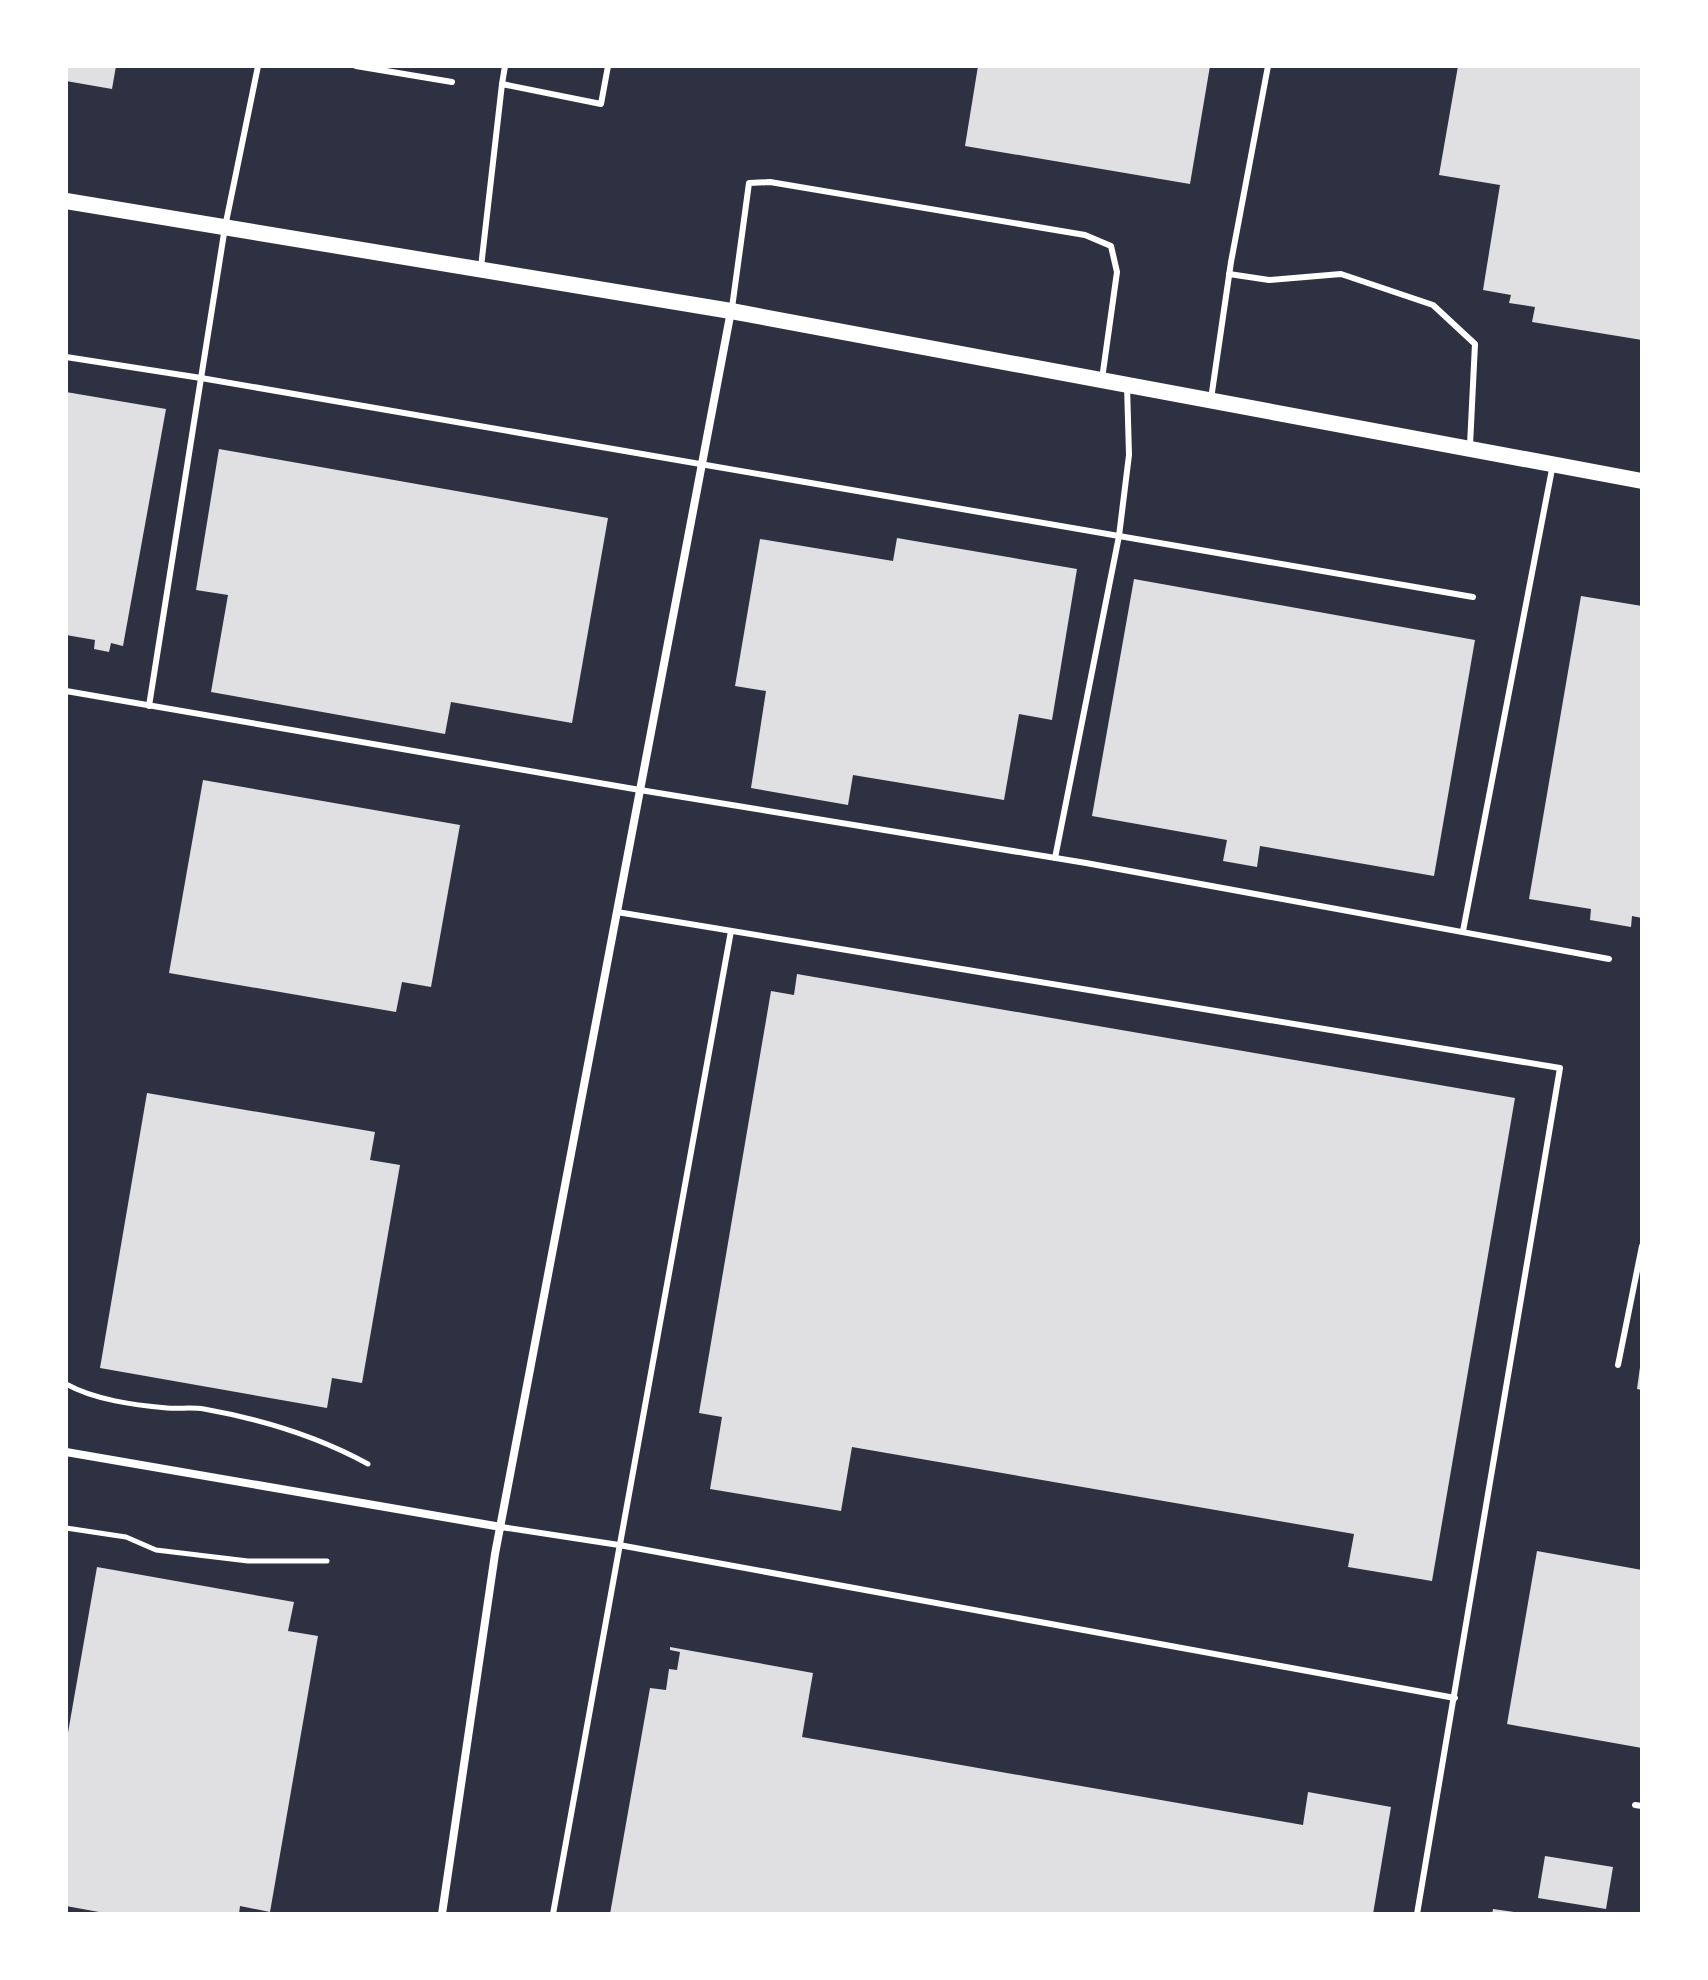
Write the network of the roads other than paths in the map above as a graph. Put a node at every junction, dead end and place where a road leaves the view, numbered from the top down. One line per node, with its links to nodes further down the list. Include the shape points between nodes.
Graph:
1 (258, 66): 9 (lane)
2 (356, 66): 6 (lane)
3 (505, 66): 7 (lane)
4 (608, 66): 7 (lane, via 601,104)
5 (1268, 66): 11 (lane)
6 (452, 82)
7 (502, 84): 10 (lane)
8 (66, 201): 9 (main road)
9 (225, 227): 10 (main road); 14 (lane)
10 (480, 269): 12 (main road)
11 (1229, 274): 17 (lane); 18 (lane, via 1269,280 1341,274 1433,305 1475,344)
12 (731, 311): 15 (main road); 15 (lane, via 749,183 770,182 1085,235 1111,246 1117,272); 19 (street)
13 (66, 357): 14 (lane)
14 (201, 378): 19 (lane); 25 (lane)
15 (1102, 379): 16 (main road)
16 (1127, 383): 17 (main road); 22 (lane, via 1129,455)
17 (1211, 399): 18 (main road)
18 (1470, 449): 20 (main road)
19 (702, 464): 22 (lane); 26 (street)
20 (1553, 464): 21 (main road); 30 (lane)
21 (1642, 481)
22 (1119, 536): 23 (lane); 27 (lane)
23 (1473, 597)
24 (66, 691): 25 (lane)
25 (149, 706): 26 (lane)
26 (640, 790): 27 (lane); 28 (street)
27 (1055, 858): 30 (lane)
28 (617, 912): 29 (lane); 35 (street)
29 (731, 931): 36 (lane); 37 (lane, via 1560,1068)
30 (1463, 931): 31 (lane)
31 (1609, 959)
32 (1642, 1246): 33 (lane)
33 (1618, 1365)
34 (66, 1452): 35 (street)
35 (501, 1527): 36 (lane); 38 (street)
36 (619, 1545): 37 (lane); 39 (lane)
37 (1455, 1698): 40 (lane)
38 (442, 1914)
39 (553, 1914)
40 (1417, 1914)

